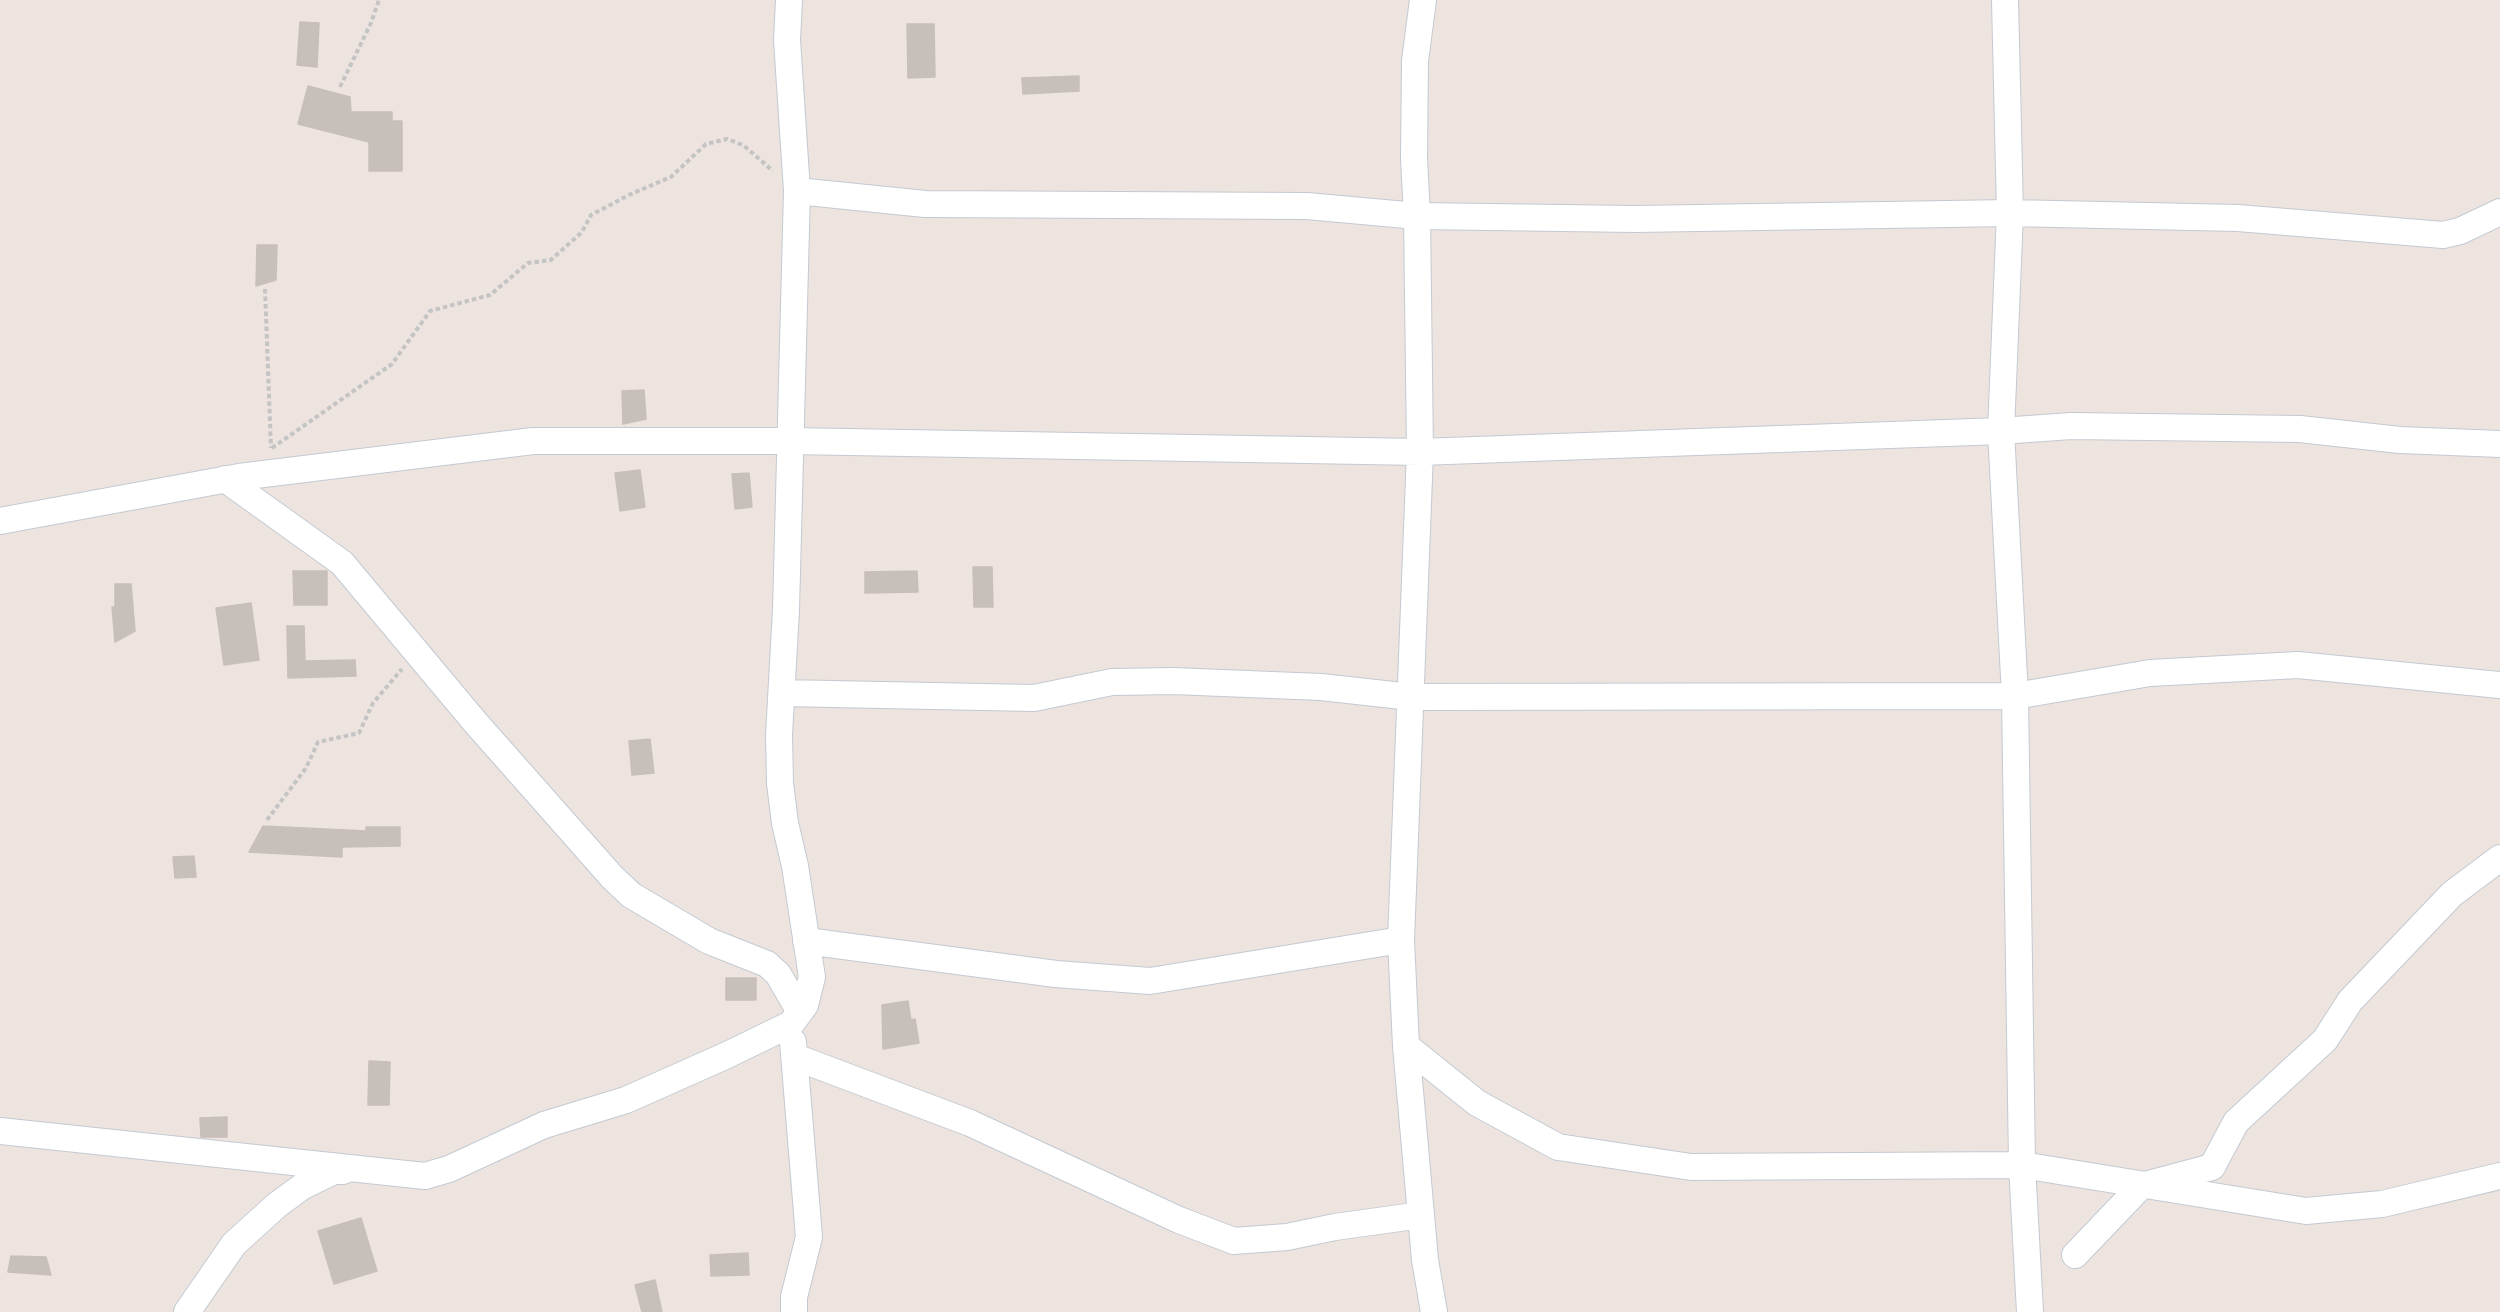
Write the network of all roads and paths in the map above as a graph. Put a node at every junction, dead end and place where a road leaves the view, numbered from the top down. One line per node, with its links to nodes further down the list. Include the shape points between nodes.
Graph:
1 (379, 0): 5 (path)
2 (789, 0): 6 (street, via 787,40)
3 (1423, 0): 9 (street, via 1415,61)
4 (2005, 0): 8 (street)
5 (340, 87)
6 (797, 191): 9 (street, via 925,204 1307,206); 12 (street); 14 (path, via 743,145 727,140 706,144 671,177 591,215 582,232 550,260 528,264 490,295 430,311 392,364)
7 (2500, 212): 8 (street, via 2443,235 2238,218)
8 (2010, 213): 9 (street, via 1635,219); 11 (street)
9 (1417, 216): 15 (street)
10 (265, 289): 14 (path)
11 (2001, 431): 13 (street, via 2071,426 2300,429 2400,440); 15 (street); 21 (street)
12 (791, 441): 15 (street); 16 (street, via 533,441); 20 (street)
13 (2500, 444)
14 (272, 448): 16 (path)
15 (1420, 452): 22 (street)
16 (236, 478): 17 (street); 18 (street, via 342,563)
17 (0, 521)
18 (416, 652): 23 (path, via 373,703 359,733 318,742 306,768); 27 (street, via 625,889 709,941 767,964 778,974)
19 (2500, 685): 21 (street, via 2298,665 2150,673)
20 (782, 693): 22 (street, via 1034,698 1112,682 1173,681 1321,687); 26 (street, via 780,783)
21 (2015, 696): 22 (street); 31 (street)
22 (1411, 697): 25 (street)
23 (267, 820)
24 (2500, 858): 34 (street, via 2452,894 2350,1001 2325,1040 2236,1122 2212,1167)
25 (1401, 940): 26 (street, via 1150,981 1056,974); 28 (street)
26 (807, 941): 27 (street, via 812,977 805,1005)
27 (795, 1018): 29 (street); 32 (street, via 626,1100 544,1125 449,1169 425,1176)
28 (1406, 1046): 31 (street, via 1478,1103 1558,1148 1691,1167); 35 (street)
29 (795, 1057): 35 (street, via 970,1124 1179,1220 1234,1241 1287,1237); 38 (street, via 809,1237)
30 (0, 1131): 32 (street)
31 (2022, 1165): 34 (street); 40 (street)
32 (370, 1169): 37 (street, via 334,1171 277,1205 234,1244)
33 (2500, 1176): 34 (street, via 2382,1204 2306,1211)
34 (2141, 1186): 36 (street)
35 (1421, 1215): 39 (street)
36 (2075, 1256)
37 (188, 1312)
38 (794, 1312)
39 (1434, 1312)
40 (2030, 1312)

